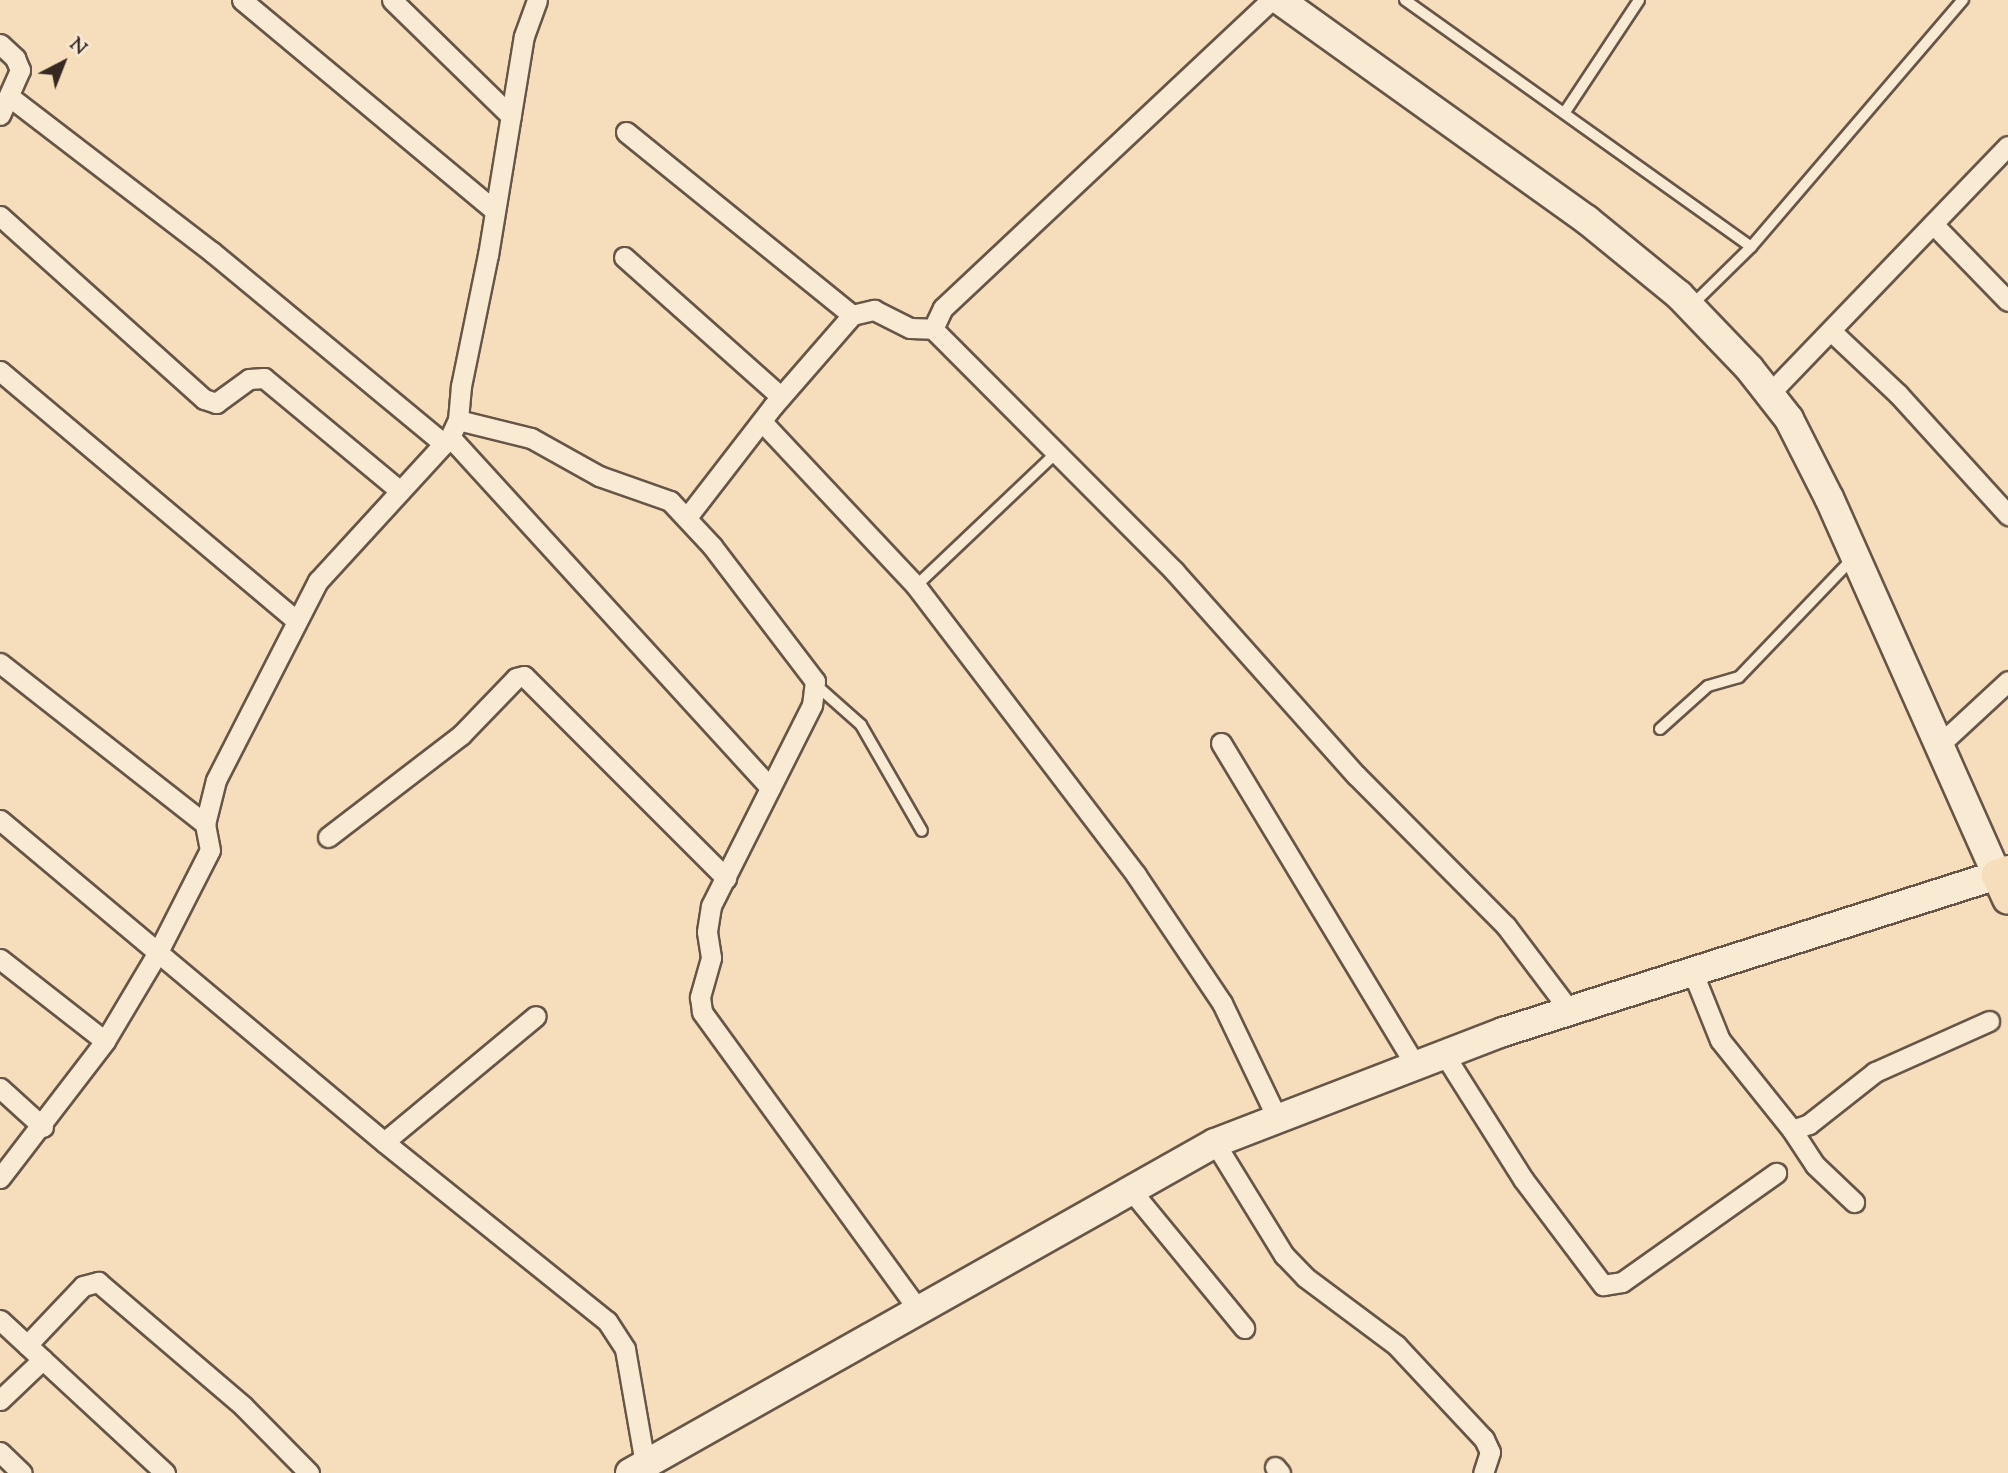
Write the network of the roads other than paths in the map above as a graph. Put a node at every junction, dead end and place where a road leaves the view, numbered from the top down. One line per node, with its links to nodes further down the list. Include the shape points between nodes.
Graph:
1 (242, 0): 16 (street)
2 (392, 0): 13 (street)
3 (537, 0): 13 (street, via 524,36)
4 (1271, 0): 24 (street, via 943,308)
5 (1280, 0): 22 (street, via 1587,220)
6 (1405, 0): 11 (lane)
7 (1639, 0): 11 (lane)
8 (1963, 0): 19 (lane)
9 (0, 44): 10 (street, via 20,63)
10 (10, 97): 12 (street); 30 (street)
11 (1565, 112): 19 (lane)
12 (0, 116)
13 (511, 116): 16 (street)
14 (626, 132): 23 (street)
15 (2008, 146): 18 (street)
16 (495, 211): 30 (street)
17 (0, 216): 32 (street, via 204,399 216,403 249,379 264,378)
18 (1933, 225): 21 (street); 25 (street)
19 (1751, 247): 22 (lane)
20 (624, 257): 28 (street)
21 (2008, 301)
22 (1690, 307): 27 (street)
23 (852, 315): 24 (street, via 874,310 910,328); 28 (street)
24 (933, 329): 31 (street)
25 (1831, 331): 27 (street); 33 (street, via 1899,394)
26 (0, 371): 37 (street)
27 (1769, 394): 35 (street, via 1789,419)
28 (781, 397): 29 (street)
29 (764, 424): 34 (street); 36 (street)
30 (451, 434): 32 (street); 34 (street, via 531,438 599,476 670,501); 44 (street)
31 (1056, 453): 36 (lane); 54 (street, via 1174,571 1356,775 1506,926)
32 (400, 491): 37 (street, via 318,581)
33 (2008, 514)
34 (688, 516): 40 (street)
35 (1855, 556): 41 (lane, via 1739,677 1708,686); 43 (street)
36 (916, 586): 61 (street, via 1136,875 1222,1003)
37 (295, 619): 46 (street, via 216,779)
38 (0, 663): 46 (street)
39 (2008, 681): 43 (street)
40 (816, 685): 44 (street, via 812,705); 47 (lane, via 861,725)
41 (1660, 729)
42 (1221, 743): 59 (street)
43 (1939, 746): 50 (street)
44 (770, 788): 49 (street)
45 (0, 820): 51 (street)
46 (205, 824): 51 (street, via 210,841 207,857)
47 (922, 831)
48 (328, 838): 49 (street, via 461,735 516,678 524,676)
49 (726, 878): 70 (street, via 708,918 711,958 700,997 702,1012)
50 (2004, 882): 53 (street)
51 (158, 952): 57 (street); 64 (street)
52 (0, 959): 57 (street)
53 (1693, 972): 54 (street); 63 (street, via 1720,1040)
54 (1570, 1011): 58 (street)
55 (536, 1016): 64 (street)
56 (1989, 1021): 63 (street, via 1875,1072 1808,1124)
57 (105, 1041): 62 (street)
58 (1444, 1054): 59 (street); 66 (street, via 1523,1179 1603,1285 1622,1282)
59 (1415, 1064): 61 (street)
60 (0, 1088): 62 (street)
61 (1277, 1118): 65 (street)
62 (43, 1127): 67 (street)
63 (1792, 1130): 69 (street, via 1815,1166)
64 (384, 1142): 77 (street, via 607,1321 625,1349)
65 (1216, 1143): 68 (street); 81 (street, via 1284,1255 1305,1277 1396,1345 1484,1439 1490,1465)
66 (1776, 1173)
67 (0, 1178)
68 (1130, 1188): 70 (street); 72 (street)
69 (1854, 1202)
70 (918, 1309): 77 (street)
71 (0, 1320): 73 (street)
72 (1244, 1328)
73 (27, 1345): 74 (street); 80 (street, via 83,1286 90,1282 107,1286 243,1406)
74 (43, 1359): 75 (street); 79 (street)
75 (0, 1400)
76 (0, 1452): 78 (street)
77 (637, 1468)
78 (22, 1473)
79 (165, 1473)
80 (309, 1473)
81 (1483, 1473)

